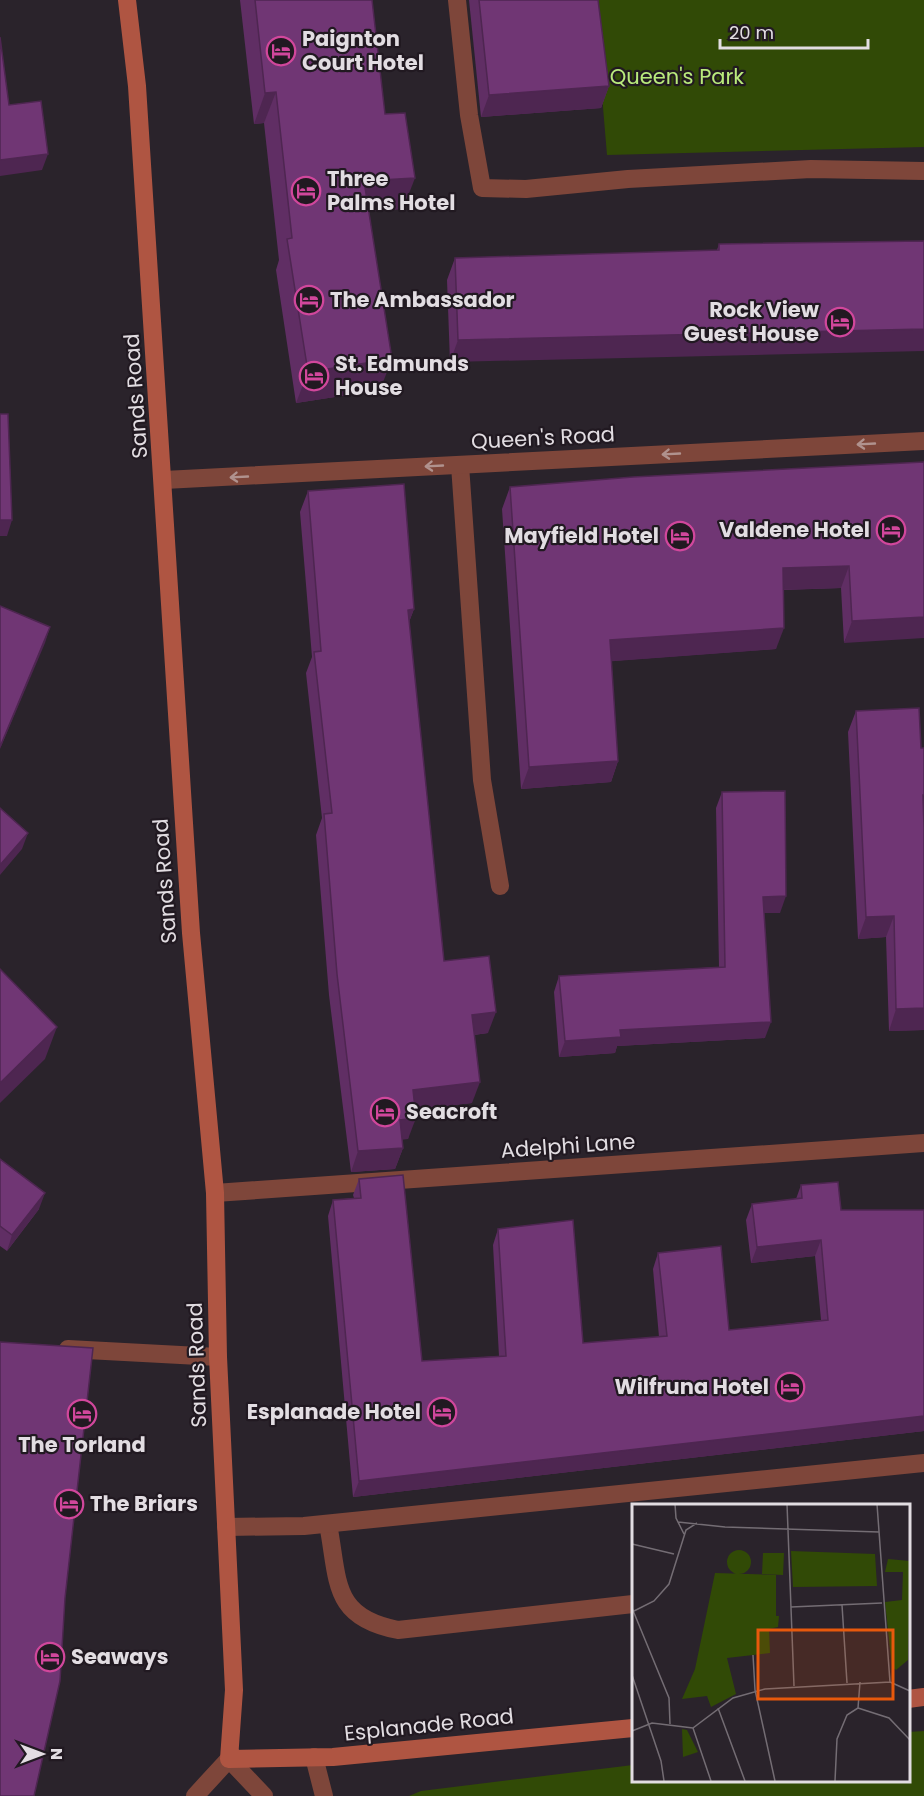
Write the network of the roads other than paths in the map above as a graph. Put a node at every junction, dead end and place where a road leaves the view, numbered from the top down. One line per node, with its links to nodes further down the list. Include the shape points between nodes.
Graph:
1 (127, 0): 6 (main road, Sands Road, via 137,86)
2 (457, 0): 3 (street, via 469,115 482,188 526,189 811,169)
3 (924, 171)
4 (924, 441): 5 (street, Queen's Road, one-way to 5)
5 (460, 465): 6 (street, Queen's Road, one-way to 6); 7 (street, via 482,780)
6 (164, 480): 9 (main road, Sands Road, via 191,933)
7 (500, 886)
8 (924, 1143): 9 (street, Adelphi Lane)
9 (214, 1193): 11 (main road, Sands Road)
10 (46, 1348): 11 (street)
11 (218, 1357): 14 (main road, Sands Road)
12 (924, 1462): 13 (street)
13 (328, 1524): 14 (street); 15 (street, via 342,1594 349,1609 375,1626 398,1630)
14 (226, 1527): 20 (main road, Sands Road, via 234,1690)
15 (632, 1604)
16 (924, 1697): 17 (main road)
17 (909, 1699)
18 (632, 1728): 19 (main road, Esplanade Road)
19 (314, 1757): 20 (main road, Esplanade Road); 23 (street)
20 (229, 1759): 21 (street); 22 (street)
21 (195, 1796)
22 (264, 1796)
23 (324, 1796)

